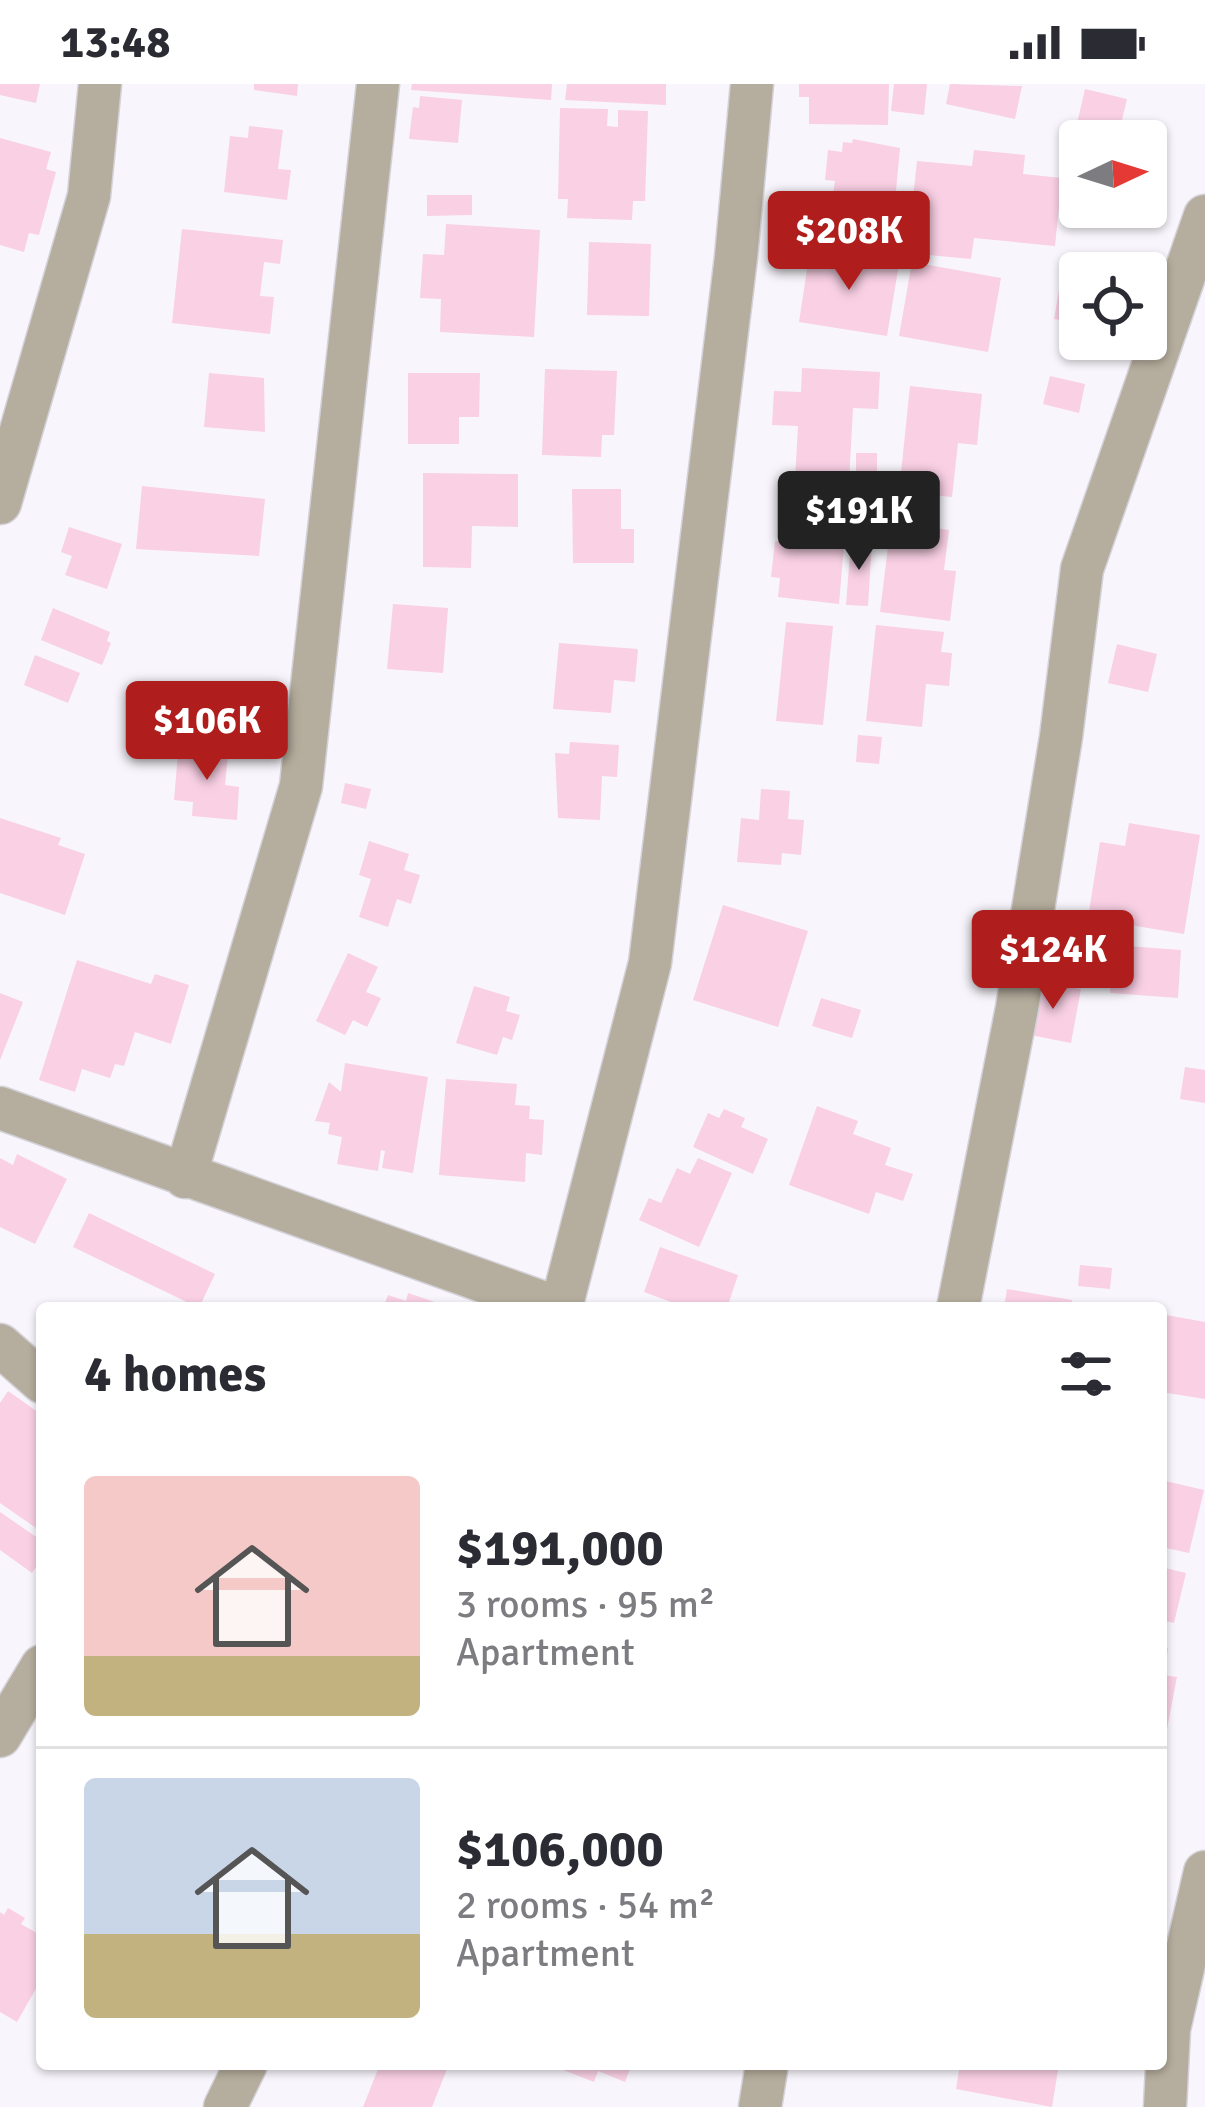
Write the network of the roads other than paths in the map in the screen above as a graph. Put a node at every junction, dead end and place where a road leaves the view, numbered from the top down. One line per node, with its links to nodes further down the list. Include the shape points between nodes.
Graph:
1 (100, 84): 5 (street, via 89,196)
2 (378, 84): 7 (street, via 301,786)
3 (752, 84): 9 (street, via 650,964)
4 (1205, 216): 10 (street, via 1082,569 1017,1008)
5 (0, 503)
6 (0, 1108): 7 (street)
7 (185, 1177): 8 (street)
8 (542, 1302)
9 (561, 1302)
10 (959, 1302)
11 (0, 1345): 12 (street)
12 (36, 1377)
13 (36, 1676): 14 (street)
14 (0, 1736)
15 (1205, 1872): 16 (street)
16 (1167, 2068)
17 (243, 2070): 20 (street)
18 (766, 2070): 21 (street)
19 (1167, 2070): 22 (street)
20 (225, 2107)
21 (760, 2107)
22 (1165, 2107)

